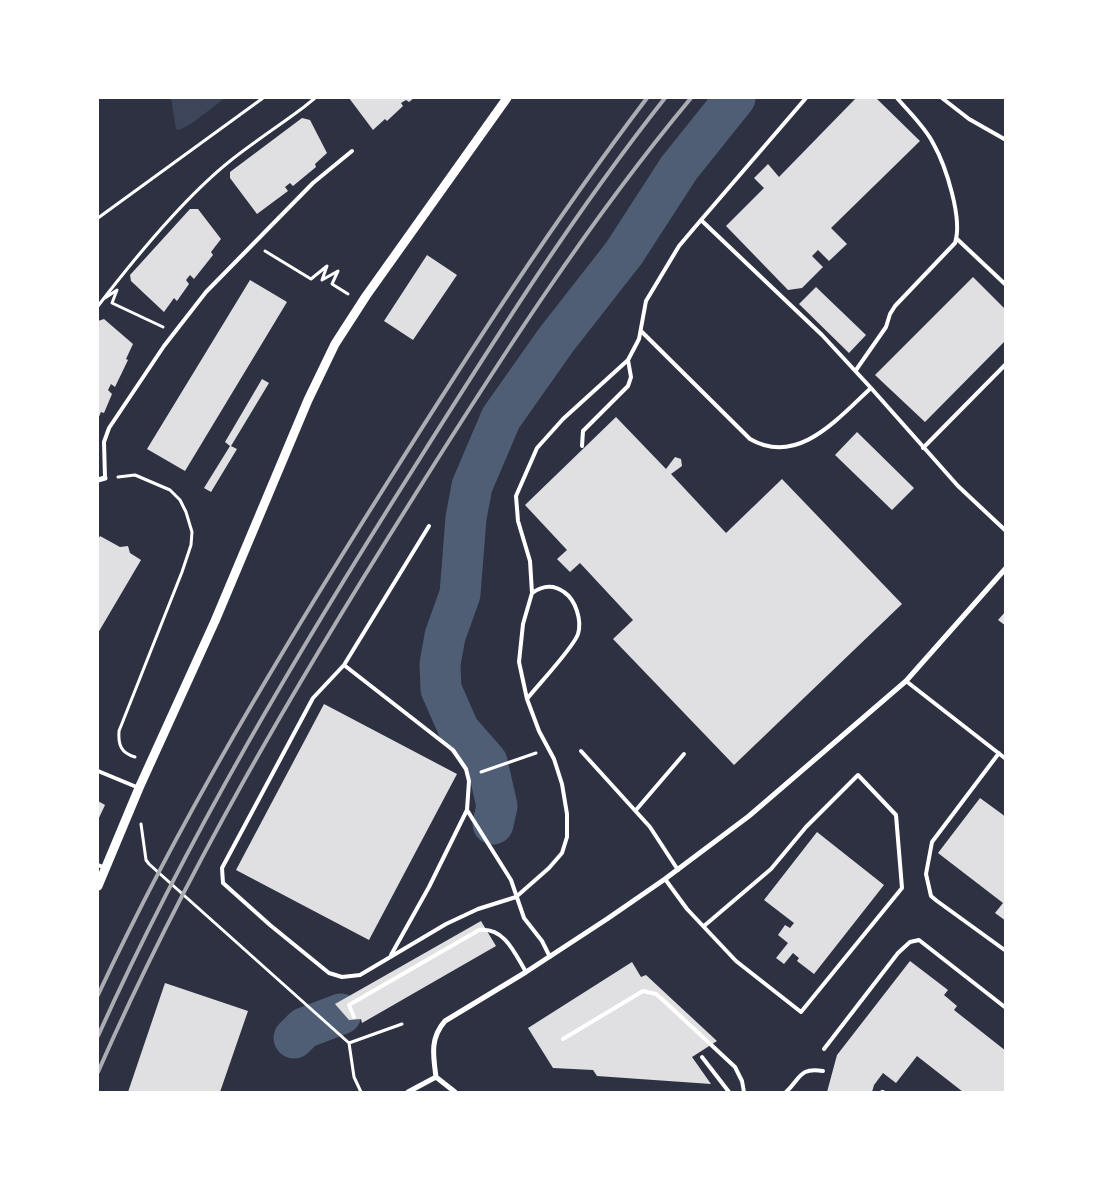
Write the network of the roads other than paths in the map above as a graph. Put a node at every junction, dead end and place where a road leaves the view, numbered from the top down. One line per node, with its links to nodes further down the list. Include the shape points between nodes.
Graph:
1 (508, 98): 31 (street, via 335,344)
2 (806, 98): 7 (lane)
3 (897, 98): 8 (lane, via 933,143 956,210)
4 (942, 98): 5 (lane, via 969,119)
5 (1006, 140)
6 (352, 151): 17 (lane, via 313,183 206,292 175,332 109,428 104,442)
7 (701, 220): 10 (lane, via 679,246 646,301); 13 (lane)
8 (956, 238): 9 (lane); 13 (lane, via 955,243 895,306 886,327)
9 (1006, 285)
10 (641, 331): 11 (lane); 14 (lane, via 750,439 777,449 818,436)
11 (628, 360): 15 (lane, via 631,377 628,386 583,431); 22 (lane, via 563,419 537,448 516,496 518,521 530,561)
12 (1006, 364): 16 (lane)
13 (856, 370): 14 (lane)
14 (871, 388): 16 (lane)
15 (582, 446)
16 (923, 448): 20 (lane)
17 (105, 478): 18 (street)
18 (98, 480)
19 (429, 526): 23 (lane)
20 (1006, 531)
21 (1006, 568): 24 (street)
22 (532, 593): 25 (lane, via 523,624 519,662); 25 (lane, via 540,587 551,586 564,592 573,602 579,619 578,635)
23 (344, 665): 32 (lane, via 461,760 469,781); 42 (lane, via 313,698 248,816 221,874 223,883 329,973 342,977 360,975)
24 (906, 680): 27 (lane); 35 (street, via 749,816)
25 (527, 699): 38 (lane, via 562,784 567,837 562,853)
26 (581, 751): 33 (lane)
27 (999, 753): 29 (lane); 40 (lane, via 932,842 926,874 931,896)
28 (684, 754): 33 (lane)
29 (1006, 758)
30 (98, 771): 31 (lane)
31 (139, 788): 34 (street)
32 (467, 810): 38 (lane, via 511,880); 42 (lane)
33 (636, 810): 35 (lane)
34 (102, 867): 37 (street)
35 (678, 870): 36 (street)
36 (665, 880): 39 (lane); 41 (street)
37 (98, 886)
38 (516, 897): 41 (lane, via 524,918); 42 (lane, via 446,924)
39 (704, 926): 39 (lane, via 771,869 806,827 858,775 896,815 902,888 800,1012 736,961)
40 (1006, 951)
41 (550, 957): 43 (street)
42 (390, 958)
43 (526, 972): 45 (lane, via 502,936 489,930 479,930 349,1005); 50 (street, via 456,1013 436,1031 432,1048)
44 (1006, 1008): 47 (lane, via 919,940 910,942)
45 (354, 1017)
46 (563, 1039): 54 (lane, via 643,990 650,992 736,1066)
47 (824, 1049)
48 (702, 1057): 53 (lane)
49 (823, 1071): 55 (lane, via 810,1069 801,1074)
50 (436, 1077): 51 (street); 52 (street)
51 (408, 1092)
52 (455, 1092)
53 (729, 1092)
54 (744, 1092)
55 (786, 1092)

